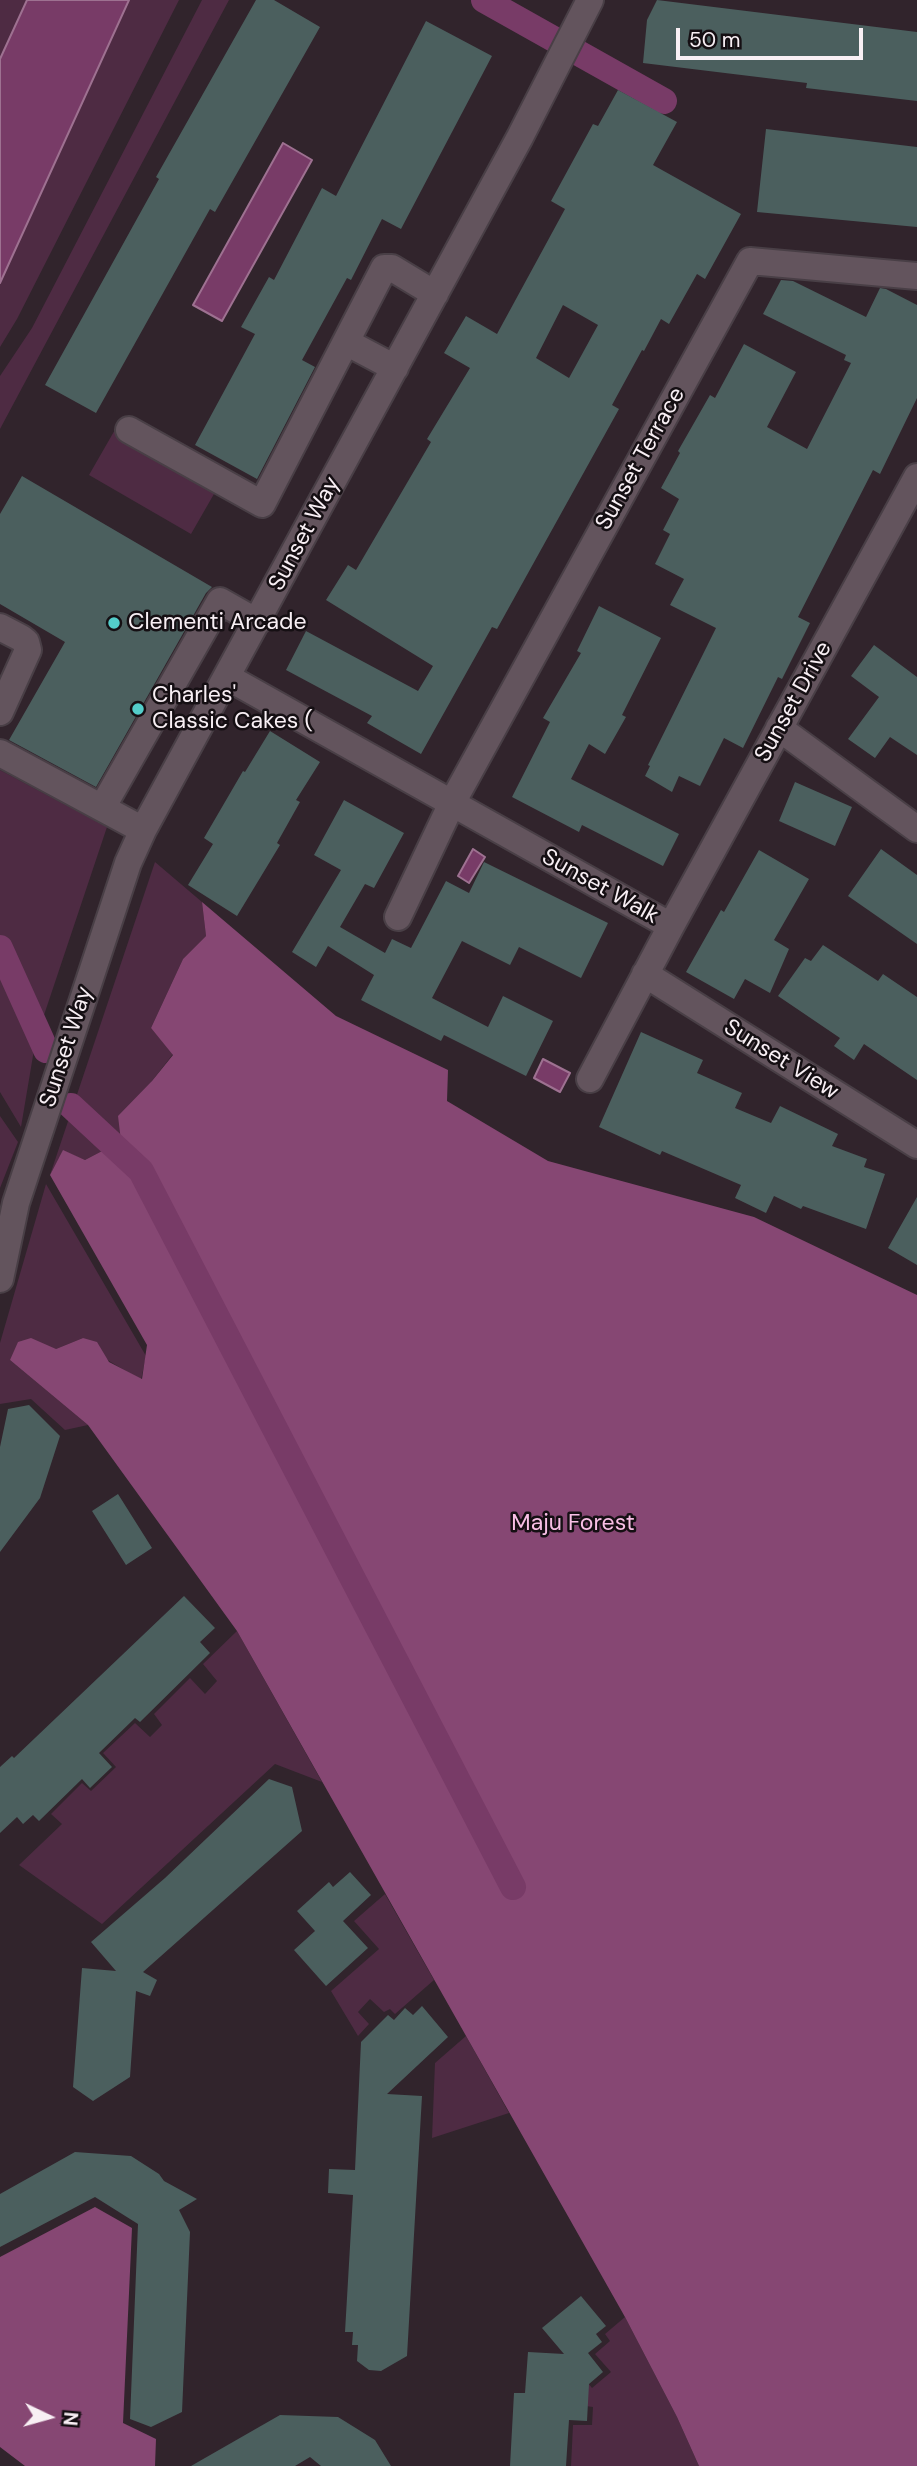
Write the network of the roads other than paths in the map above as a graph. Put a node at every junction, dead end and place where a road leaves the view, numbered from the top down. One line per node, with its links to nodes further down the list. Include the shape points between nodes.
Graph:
1 (590, 0): 3 (street, Sunset Way)
2 (917, 276): 15 (street, Sunset Terrace, via 750,261)
3 (435, 294): 4 (street, via 392,268 384,268); 5 (street, Sunset Way)
4 (346, 341): 5 (street); 6 (street, via 262,504)
5 (395, 368): 9 (street, Sunset Way)
6 (129, 430)
7 (917, 477): 8 (street, Sunset Drive)
8 (909, 513): 13 (street, Sunset Drive)
9 (257, 622): 11 (street, Sunset Way); 16 (street, via 220,601)
10 (0, 627): 12 (street, via 26,642 28,650)
11 (227, 677): 15 (street, Sunset Walk); 18 (street, Sunset Way)
12 (0, 712)
13 (779, 728): 17 (street); 20 (street, Sunset Drive)
14 (0, 753): 16 (street)
15 (452, 803): 19 (street); 20 (street, Sunset Walk)
16 (102, 808): 18 (street)
17 (917, 829)
18 (143, 830): 24 (street, Sunset Way, via 128,863)
19 (398, 917)
20 (671, 926): 21 (street, Sunset Walk)
21 (645, 974): 22 (street, Sunset Walk); 23 (street, Sunset View)
22 (590, 1079)
23 (917, 1145)
24 (16, 1203): 25 (street, Sunset Way); 26 (street, Sunset Way)
25 (0, 1234)
26 (0, 1279)

